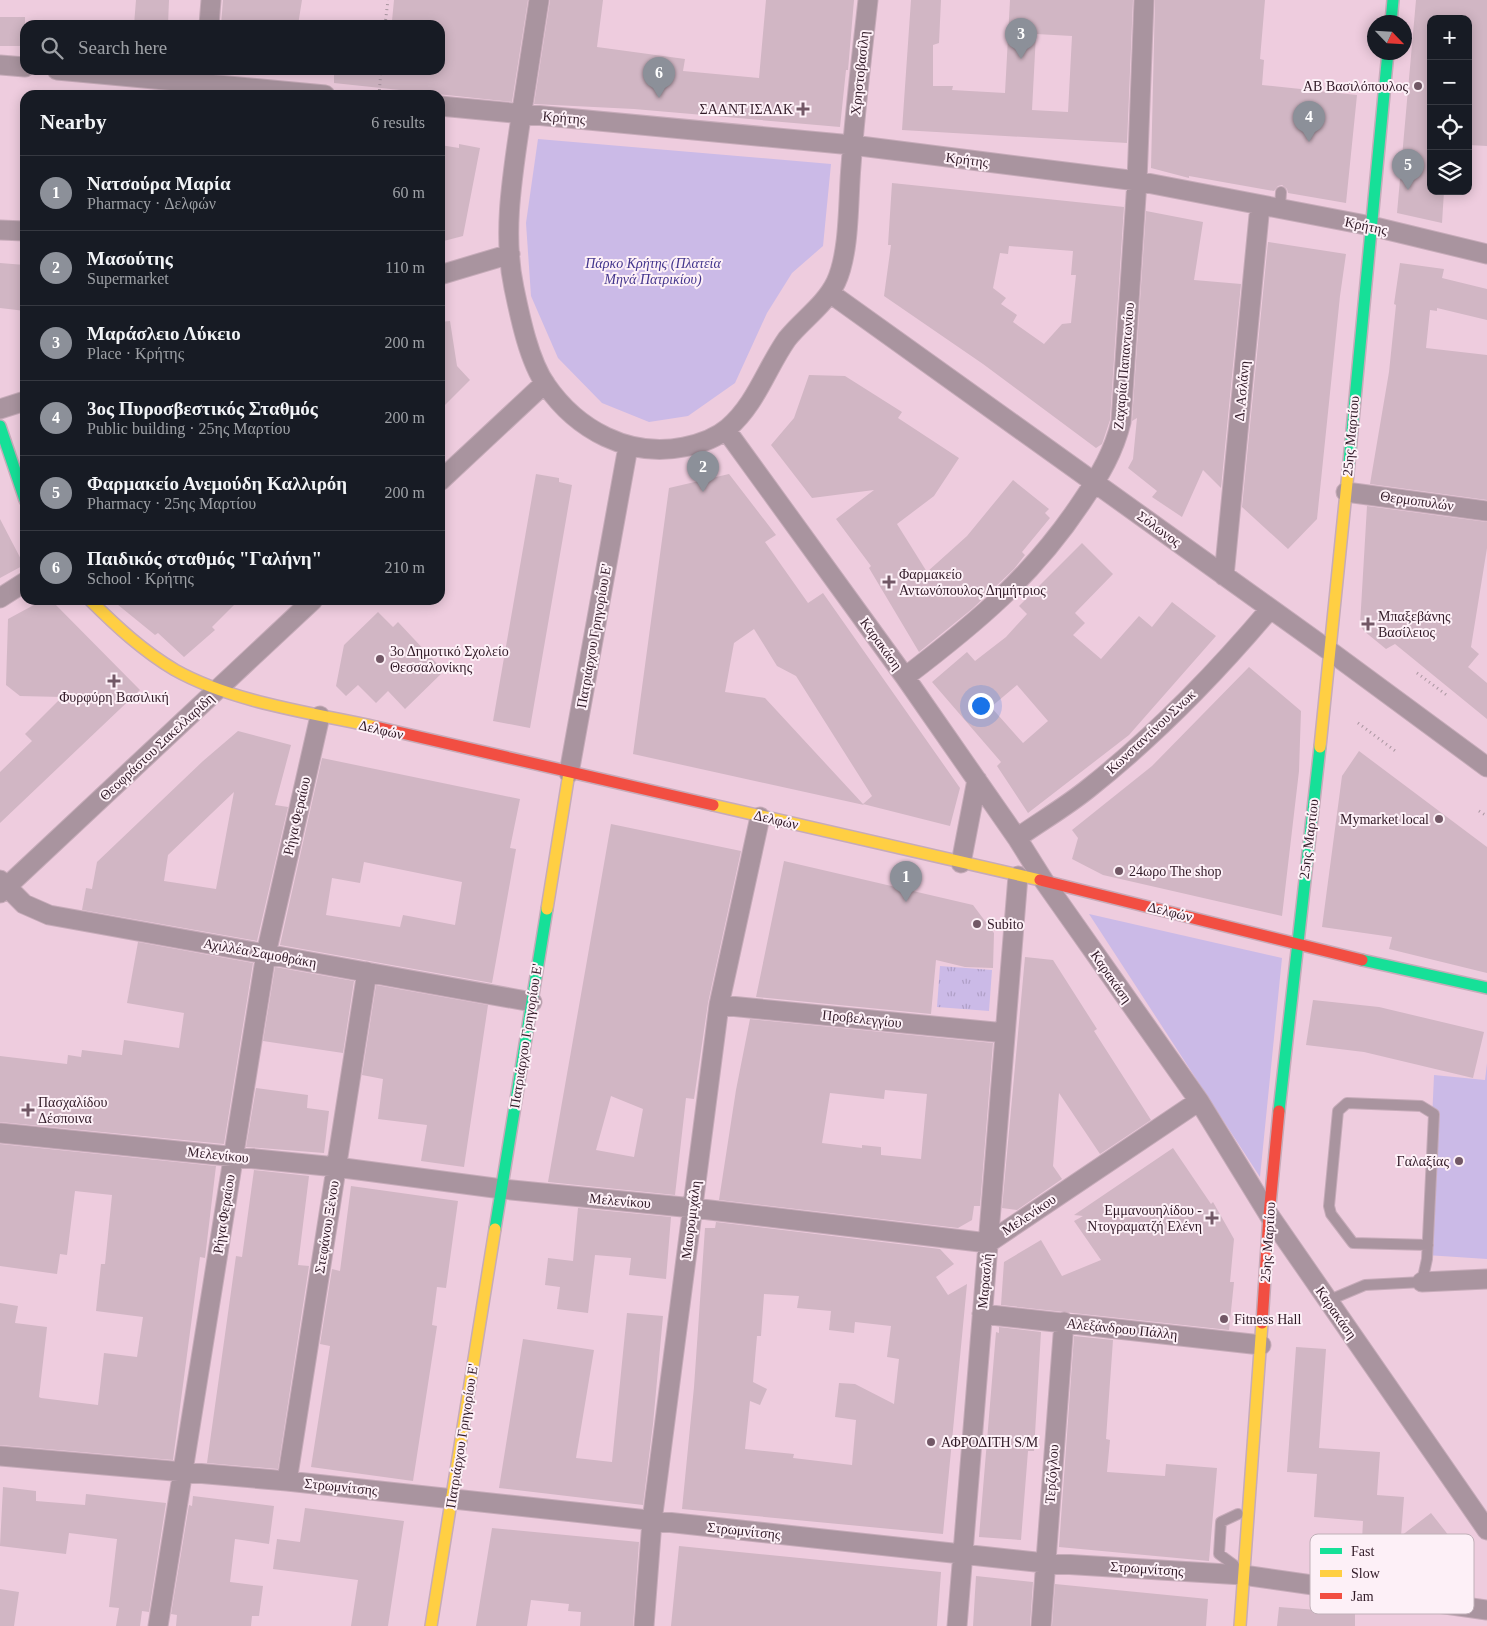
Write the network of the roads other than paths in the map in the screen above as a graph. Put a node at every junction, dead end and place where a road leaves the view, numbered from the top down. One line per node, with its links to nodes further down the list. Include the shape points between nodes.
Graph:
1 (211, 0): 7 (street)
2 (539, 0): 15 (street)
3 (868, 0): 16 (street, Χρηστοβασίλη)
4 (1144, 0): 17 (street, Ζαχαρία Παπαντωνίου)
5 (1393, 0): 6 (main road)
6 (1392, 15)
7 (210, 20)
8 (1387, 60): 19 (main road, 25ης Μαρτίου)
9 (0, 65): 10 (street)
10 (20, 67)
11 (115, 75): 12 (street)
12 (207, 83): 13 (street)
13 (276, 90)
14 (445, 107): 15 (street, Κρήτης)
15 (522, 115): 16 (street, Κρήτης); 22 (street, via 510,202)
16 (852, 145): 17 (street, Κρήτης); 25 (street, Χρηστοβασίλη, via 843,263)
17 (1137, 181): 18 (street, Κρήτης); 33 (street, Ζαχαρία Παπαντωνίου, via 1122,422 1116,442)
18 (1260, 205): 19 (street, Κρήτης, via 1280,200); 37 (street, Δ. Ασλάνη)
19 (1371, 226): 23 (street, Κρήτης); 35 (main road, 25ης Μαρτίου)
20 (0, 230): 21 (street)
21 (20, 231)
22 (510, 254): 24 (street); 26 (street, via 520,311)
23 (1487, 254)
24 (445, 274)
25 (830, 294): 30 (street, Χρηστοβασίλη, via 786,342 759,390); 33 (street, Σόλωνος)
26 (544, 383): 31 (street, via 585,424 607,439); 32 (street)
27 (20, 403): 28 (street)
28 (0, 409)
29 (0, 426): 34 (main road)
30 (726, 430): 31 (street, via 700,444 671,450 649,451); 44 (street, Καρακάση)
31 (628, 447): 48 (street, Πατριάρχου Γρηγορίου Ε')
32 (445, 476)
33 (1094, 483): 37 (street, Σόλωνος); 44 (street, Ζαχαρία Παπαντωνίου, via 1065,527 1016,585 966,630)
34 (20, 485)
35 (1346, 492): 36 (street, Θερμοπυλών); 43 (main road, 25ης Μαρτίου)
36 (1487, 511)
37 (1224, 576): 42 (street, Σόλωνος)
38 (20, 585): 39 (street)
39 (0, 598)
40 (96, 605): 45 (main road, Δελφών, via 154,658)
41 (308, 605): 45 (street, Θεοφράστου Σακελλαρίδη)
42 (1270, 608): 43 (street, Σόλωνος); 51 (street, Κωνσταντίνου Σνωκ, via 1206,680 1117,765)
43 (1331, 652): 47 (street, Σόλωνος); 56 (main road, 25ης Μαρτίου)
44 (905, 677): 49 (street, Καρακάση)
45 (218, 690): 46 (main road, Δελφών); 55 (street, Θεοφράστου Σακελλαρίδη)
46 (320, 716): 48 (main road, Δελφών); 57 (street, Ρήγα Φεραίου)
47 (1487, 767)
48 (569, 773): 50 (main road, Δελφών); 60 (main road, Πατριάρχου Γρηγορίου Ε')
49 (977, 780): 51 (street, Καρακάση); 52 (street)
50 (760, 817): 52 (main road, Δελφών); 61 (street, Μαυρομιχάλη)
51 (1018, 838): 54 (street, Καρακάση)
52 (961, 863): 53 (main road, Δελφών)
53 (1018, 876): 54 (main road, Δελφών); 62 (street, Μαρασλή)
54 (1044, 881): 56 (main road, Δελφών); 63 (street, Καρακάση)
55 (2, 887): 57 (street, Αχιλλέα Σαμοθράκη, via 40,913)
56 (1298, 943): 59 (main road, Δελφών); 69 (main road, 25ης Μαρτίου, via 1290,992)
57 (266, 954): 58 (street, Αχιλλέα Σαμοθράκη); 65 (street, Ρήγα Φεραίου)
58 (367, 972): 60 (street, Αχιλλέα Σαμοθράκη); 66 (street, Στεφάνου Ξένου)
59 (1487, 988)
60 (532, 1002): 67 (main road, Πατριάρχου Γρηγορίου Ε')
61 (719, 1005): 62 (street, Προβελεγγίου); 68 (street, Μαυρομιχάλη)
62 (1005, 1033): 70 (street, Μαρασλή)
63 (1199, 1101): 69 (street, Καρακάση); 70 (street, Μελενίκου)
64 (0, 1133): 65 (street, Μελενίκου)
65 (233, 1156): 66 (street, Μελενίκου); 79 (street, Ρήγα Φεραίου)
66 (336, 1167): 67 (street, Μελενίκου); 80 (street, Στεφάνου Ξένου)
67 (502, 1189): 68 (street, Μελενίκου); 81 (main road, Πατριάρχου Γρηγορίου Ε')
68 (693, 1208): 70 (street, Μελενίκου); 83 (street, Μαυρομιχάλη)
69 (1269, 1215): 74 (street, Καρακάση); 77 (main road, 25ης Μαρτίου)
70 (988, 1243): 75 (street, Μαρασλή)
71 (1428, 1245): 71 (lane, via 1434,1114 1421,1106 1347,1104 1338,1112 1329,1206 1331,1214 1353,1243); 73 (lane)
72 (1487, 1279): 73 (street)
73 (1422, 1282): 74 (lane, via 1365,1284)
74 (1328, 1301): 84 (street, Καρακάση)
75 (982, 1314): 76 (street, Αλεξάνδρου Πάλλη); 85 (street, Μαρασλή)
76 (1064, 1322): 77 (street, Αλεξάνδρου Πάλλη); 86 (street, Τερζόγλου)
77 (1261, 1345): 87 (main road, 25ης Μαρτίου)
78 (0, 1456): 79 (street, Στρωμνίτσης)
79 (182, 1472): 80 (street, Στρωμνίτσης); 91 (street, Ρήγα Φεραίου)
80 (287, 1481): 81 (street, Στρωμνίτσης)
81 (451, 1499): 83 (street, Στρωμνίτσης); 92 (main road, Πατριάρχου Γρηγορίου Ε')
82 (1238, 1514): 87 (lane, via 1221,1522 1219,1554)
83 (652, 1521): 85 (street, Στρωμνίτσης); 93 (street, Μαυρομιχάλη)
84 (1487, 1530)
85 (963, 1554): 86 (street, Στρωμνίτσης); 94 (street, Μαρασλή)
86 (1045, 1563): 87 (street, Στρωμνίτσης); 95 (street, Τερζόγλου)
87 (1239, 1570): 88 (street, Στρωμνίτσης); 96 (main road, 25ης Μαρτίου)
88 (1310, 1581)
89 (1474, 1608): 90 (street, Στρωμνίτσης)
90 (1487, 1610)
91 (158, 1626)
92 (431, 1626)
93 (644, 1626)
94 (958, 1626)
95 (1041, 1626)
96 (1240, 1626)

